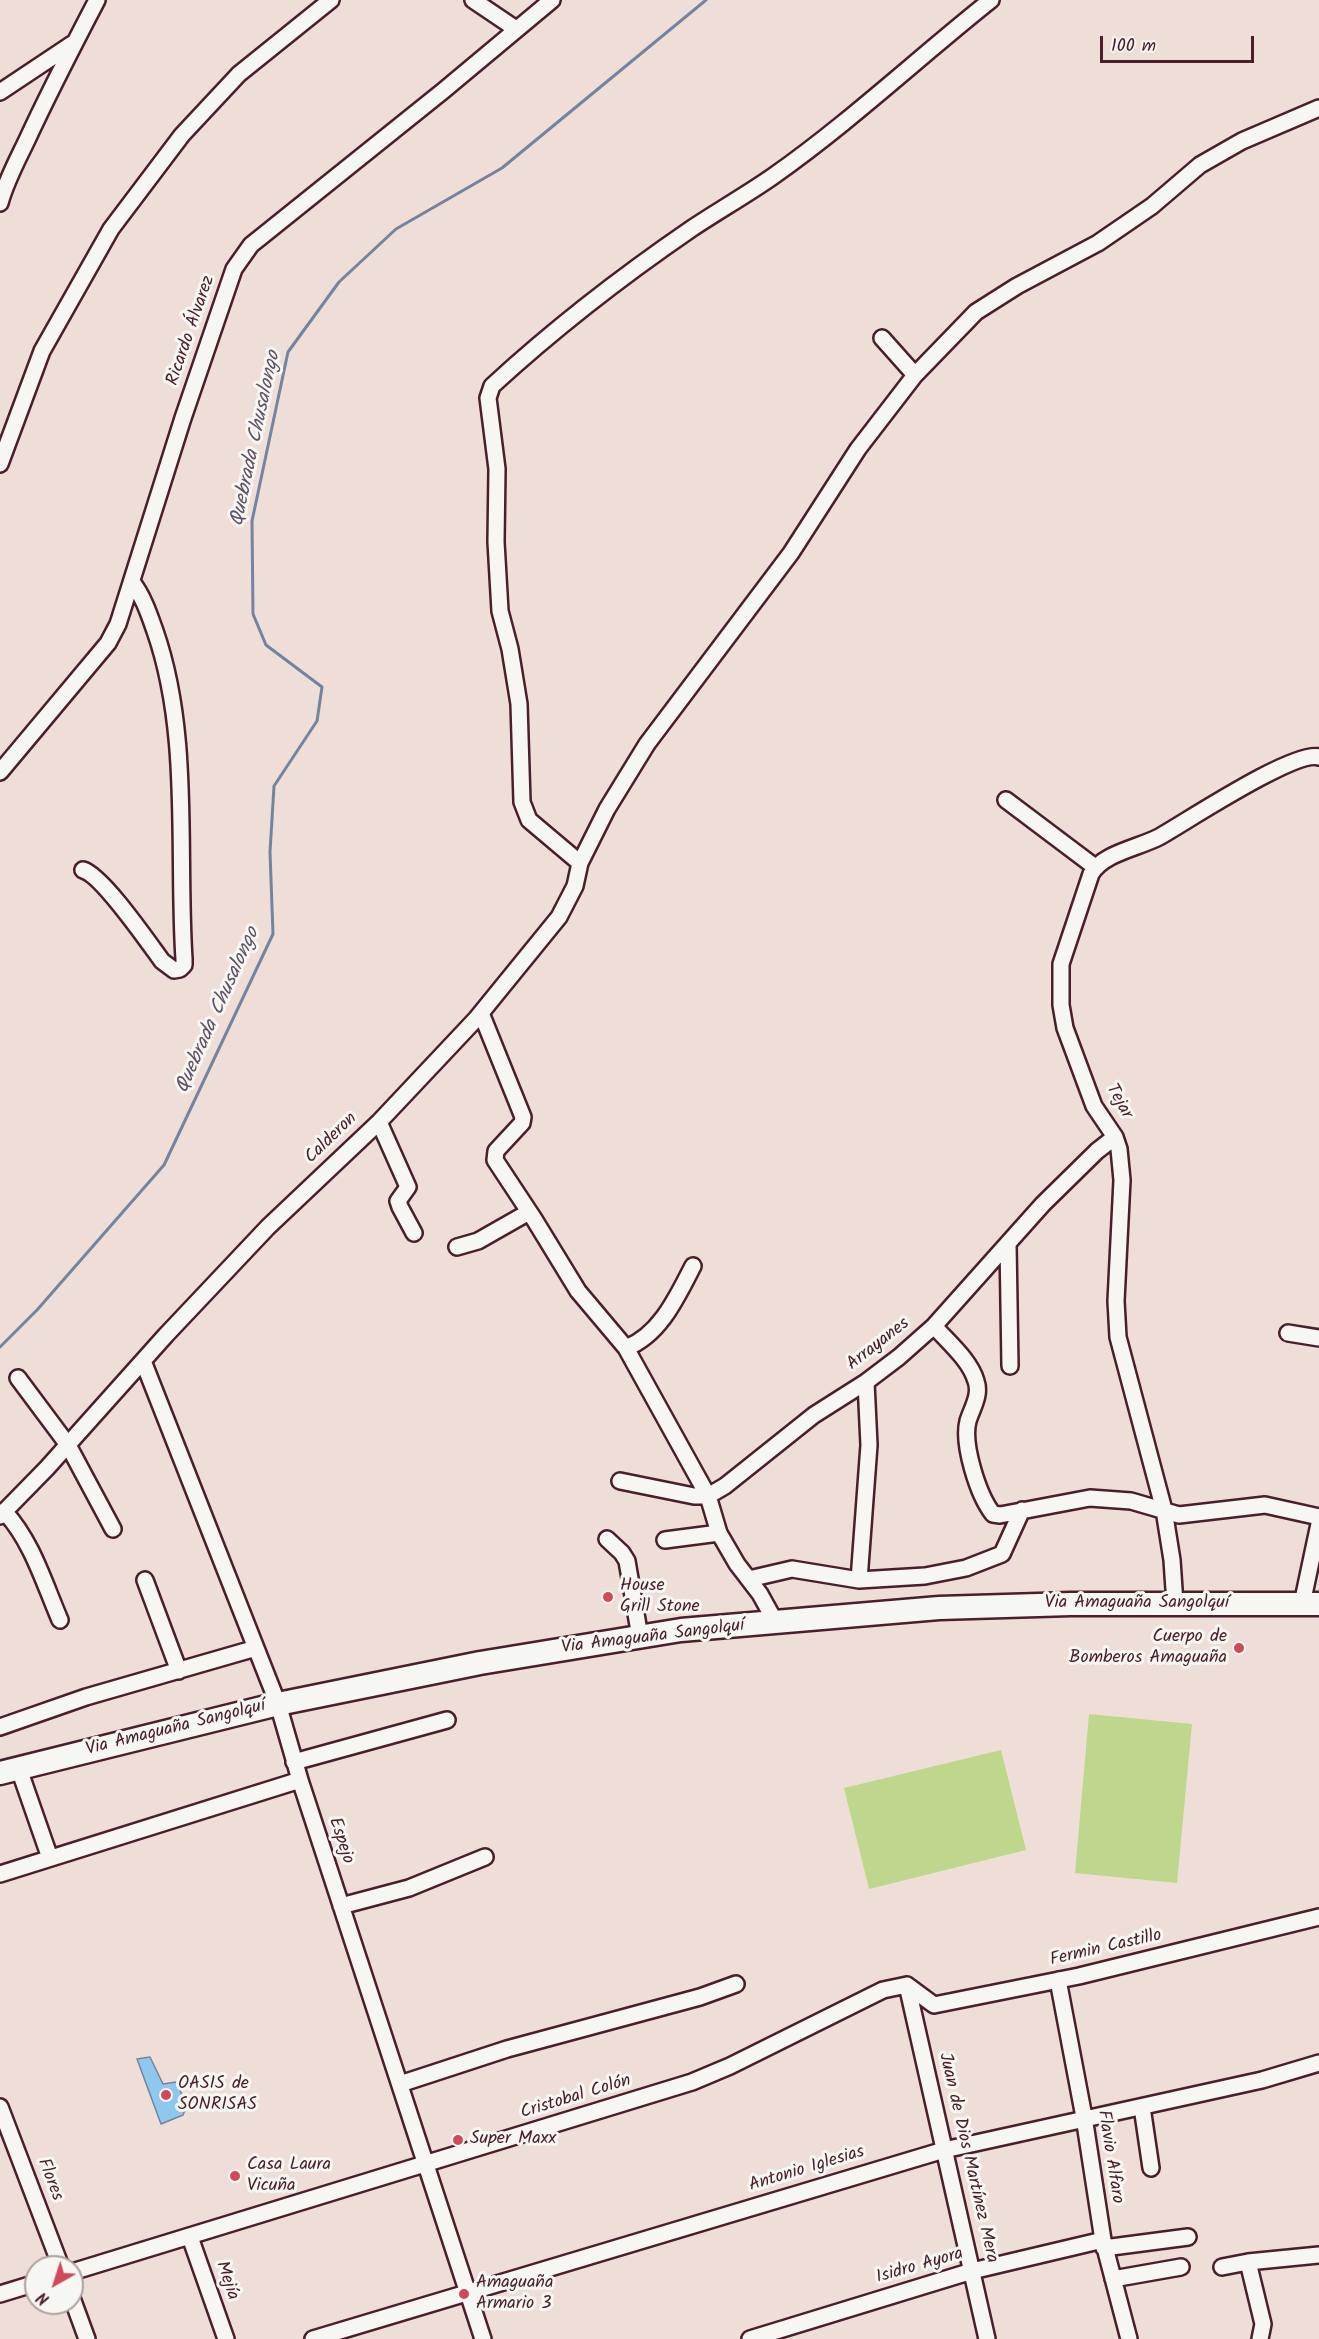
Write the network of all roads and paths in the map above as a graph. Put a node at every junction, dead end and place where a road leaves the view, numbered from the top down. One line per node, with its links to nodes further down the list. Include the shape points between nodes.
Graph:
1 (97, 0): 7 (street)
2 (331, 0): 14 (street, via 239,74 148,178 111,229 59,319 42,351)
3 (473, 0): 6 (street)
4 (552, 0): 6 (street, Ricardo Álvarez)
5 (991, 0): 20 (street, via 772,177 596,296 492,386 488,398 497,469 500,611 519,704 522,802 529,820)
6 (516, 29): 16 (street, Ricardo Álvarez, via 240,258 183,418)
7 (72, 44): 8 (street); 10 (street)
8 (0, 92)
9 (1319, 108): 12 (street, Calderon, via 1242,141 1200,165 1152,206 1098,243 976,312)
10 (0, 203)
11 (882, 338): 12 (street)
12 (915, 375): 20 (street, Calderon, via 858,449 766,588 647,744 606,809)
13 (0, 423): 14 (street)
14 (9, 439): 15 (street)
15 (0, 464)
16 (132, 582): 18 (street, Ricardo Álvarez, via 113,635); 22 (street, via 143,598 160,646 176,724 184,959 180,969 174,970 162,961 107,890)
17 (1316, 756): 21 (street, via 1289,763 1158,837)
18 (0, 772)
19 (1006, 800): 21 (street)
20 (580, 863): 23 (street, Calderon, via 575,886 559,917)
21 (1095, 867): 25 (street, Tejar, via 1061,964 1061,1005 1065,1028 1094,1106)
22 (83, 870)
23 (481, 1013): 24 (street, Calderon); 26 (street, via 523,1117 494,1157)
24 (379, 1122): 27 (street, via 408,1187 398,1200); 35 (street, Calderon, via 268,1227)
25 (1115, 1137): 28 (street, Arrayanes, via 1051,1196); 43 (street, Tejar, via 1122,1180 1118,1337)
26 (529, 1212): 29 (street, via 478,1241); 34 (street, via 578,1291)
27 (414, 1233)
28 (1008, 1243): 31 (street, Arrayanes); 36 (street)
29 (457, 1247)
30 (693, 1266): 34 (street, via 658,1324 639,1343)
31 (933, 1326): 38 (street, Arrayanes); 42 (street, via 960,1354 976,1380 976,1398 966,1436 988,1508 1000,1515)
32 (1288, 1333): 33 (street)
33 (1319, 1338)
34 (626, 1348): 41 (street)
35 (143, 1361): 39 (street, Calderon); 59 (street, Espejo)
36 (1010, 1366)
37 (18, 1378): 39 (street)
38 (866, 1382): 41 (street, Arrayanes, via 814,1415); 53 (street, via 869,1445)
39 (68, 1445): 44 (street, Calderon); 47 (street)
40 (620, 1480): 41 (street)
41 (708, 1496): 48 (street)
42 (1022, 1510): 43 (street, via 1090,1498 1131,1501); 53 (street, via 1005,1549 997,1556 966,1568 925,1576)
43 (1164, 1510): 45 (street, via 1188,1515 1265,1505); 54 (street, Tejar)
44 (2, 1514): 56 (street, via 17,1525 26,1541)
45 (1319, 1517)
46 (1319, 1524): 55 (street)
47 (113, 1528)
48 (719, 1533): 50 (street); 51 (street)
49 (607, 1539): 58 (street, via 627,1561)
50 (665, 1540)
51 (749, 1579): 53 (street, via 800,1569); 57 (street)
52 (145, 1580): 60 (street)
53 (859, 1580)
54 (1175, 1604): 55 (highway, Via Amaguaña Sangolquí); 57 (highway, Via Amaguaña Sangolquí, via 939,1608)
55 (1311, 1604)
56 (60, 1620)
57 (776, 1623): 58 (highway, Via Amaguaña Sangolquí)
58 (640, 1637): 61 (highway, Via Amaguaña Sangolquí, via 480,1663)
59 (256, 1648): 60 (street); 61 (street, Espejo)
60 (179, 1671): 63 (street)
61 (278, 1704): 64 (street, Espejo); 65 (highway, Via Amaguaña Sangolquí)
62 (447, 1720): 64 (street)
63 (0, 1727)
64 (294, 1762): 66 (street, Espejo)
65 (9, 1771): 68 (street)
66 (300, 1780): 68 (street); 70 (street, Espejo)
67 (485, 1857): 70 (street, via 409,1888)
68 (50, 1858): 69 (street)
69 (0, 1874)
70 (341, 1906): 78 (street, Espejo)
71 (1319, 1917): 72 (street, Fermin Castillo)
72 (1058, 1980): 75 (street, Fermin Castillo); 81 (street, Flavio Alfaro)
73 (736, 1984): 78 (street, via 507,2049)
74 (907, 1985): 75 (street); 76 (street, Juan de Dios Martínez Mera); 83 (street, Cristobal Colón, via 883,1990 692,2082)
75 (934, 2006): 76 (street, Fermin Castillo)
76 (914, 2010): 82 (street, Juan de Dios Martínez Mera)
77 (1319, 2063): 80 (street, Antonio Iglesias)
78 (400, 2084): 83 (street, Espejo)
79 (0, 2107): 89 (street, Flores)
80 (1142, 2107): 81 (street, Antonio Iglesias); 84 (street)
81 (1084, 2117): 82 (street, Antonio Iglesias); 87 (street, Flavio Alfaro)
82 (944, 2150): 94 (street, Juan de Dios Martínez Mera); 98 (street, Antonio Iglesias)
83 (426, 2165): 85 (street, Cristobal Colón); 98 (street, Espejo)
84 (1151, 2168)
85 (190, 2237): 93 (street, Cristobal Colón); 102 (street, Mejía)
86 (1188, 2237): 87 (street, Isidro Ayora)
87 (1104, 2244): 94 (street, Isidro Ayora); 95 (street, Flavio Alfaro)
88 (1319, 2254): 90 (street)
89 (56, 2255)
90 (1248, 2262): 92 (street); 108 (street, via 1263,2324)
91 (1181, 2267): 95 (street)
92 (1222, 2267)
93 (84, 2268)
94 (972, 2271): 105 (street, Isidro Ayora); 106 (street, Juan de Dios Martínez Mera)
95 (1113, 2279): 107 (street, Flavio Alfaro)
96 (24, 2287): 97 (street)
97 (0, 2294)
98 (468, 2294): 100 (street, Antonio Iglesias); 104 (street, Espejo)
99 (78, 2315): 101 (street)
100 (346, 2335): 103 (street, Antonio Iglesias)
101 (87, 2339)
102 (226, 2339)
103 (313, 2339)
104 (483, 2339)
105 (751, 2339)
106 (987, 2339)
107 (1129, 2339)
108 (1260, 2339)

